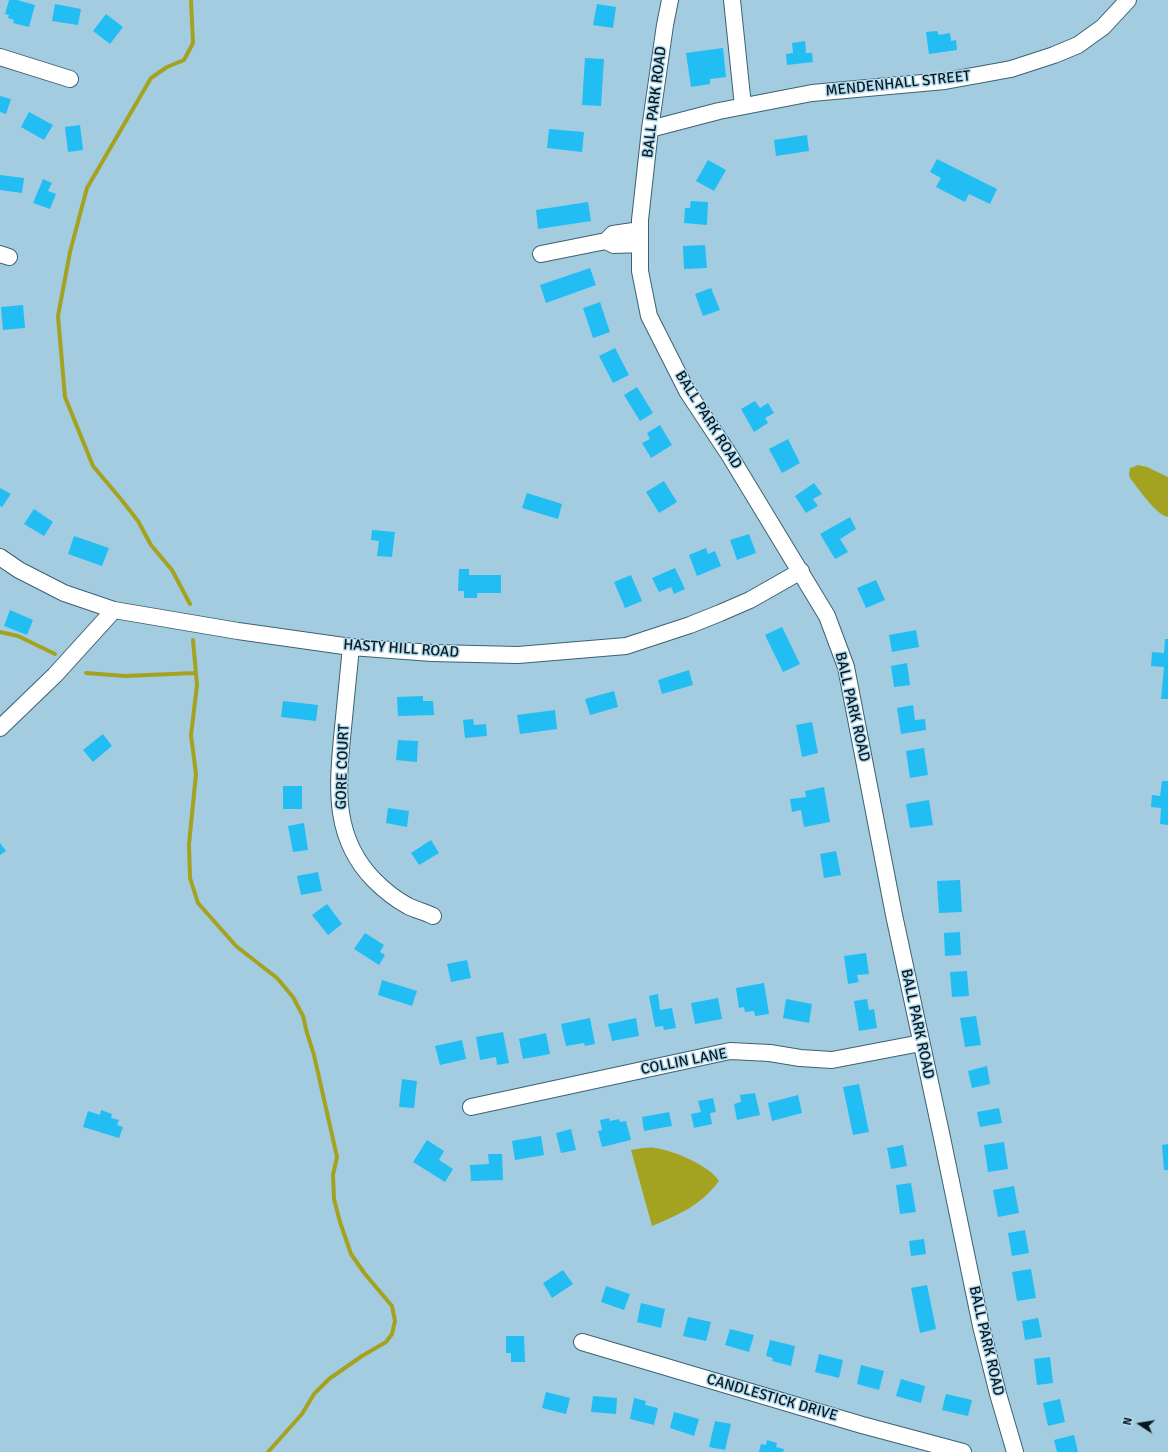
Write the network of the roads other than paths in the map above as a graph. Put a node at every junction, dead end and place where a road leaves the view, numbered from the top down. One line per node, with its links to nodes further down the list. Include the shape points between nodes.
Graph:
1 (670, 0): 7 (street, BALL PARK ROAD)
2 (732, 0): 6 (street)
3 (1128, 0): 6 (street, MENDENHALL STREET, via 1103,27 1078,45 1011,69 946,81 812,93)
4 (0, 57): 5 (street)
5 (70, 79)
6 (743, 106): 7 (street, MENDENHALL STREET)
7 (650, 129): 8 (street, BALL PARK ROAD)
8 (640, 237): 9 (street, via 614,245 606,241); 11 (street, BALL PARK ROAD, via 640,271 649,316 687,391)
9 (541, 254)
10 (0, 557): 12 (street, HASTY HILL ROAD, via 19,570 64,592)
11 (801, 571): 13 (street, HASTY HILL ROAD, via 750,600 720,613 626,646 518,655 432,653); 16 (street, BALL PARK ROAD, via 827,616 846,667)
12 (114, 610): 13 (street, HASTY HILL ROAD); 14 (street, via 55,675)
13 (351, 647): 15 (street, GORE COURT, via 340,763 339,796 342,822 350,845 363,868 386,891 408,906)
14 (0, 728)
15 (433, 916)
16 (921, 1043): 17 (street, COLLIN LANE, via 832,1060 730,1051); 20 (street, BALL PARK ROAD, via 981,1326)
17 (471, 1107)
18 (582, 1342): 19 (street, CANDLESTICK DRIVE)
19 (962, 1452)
20 (1014, 1452)

